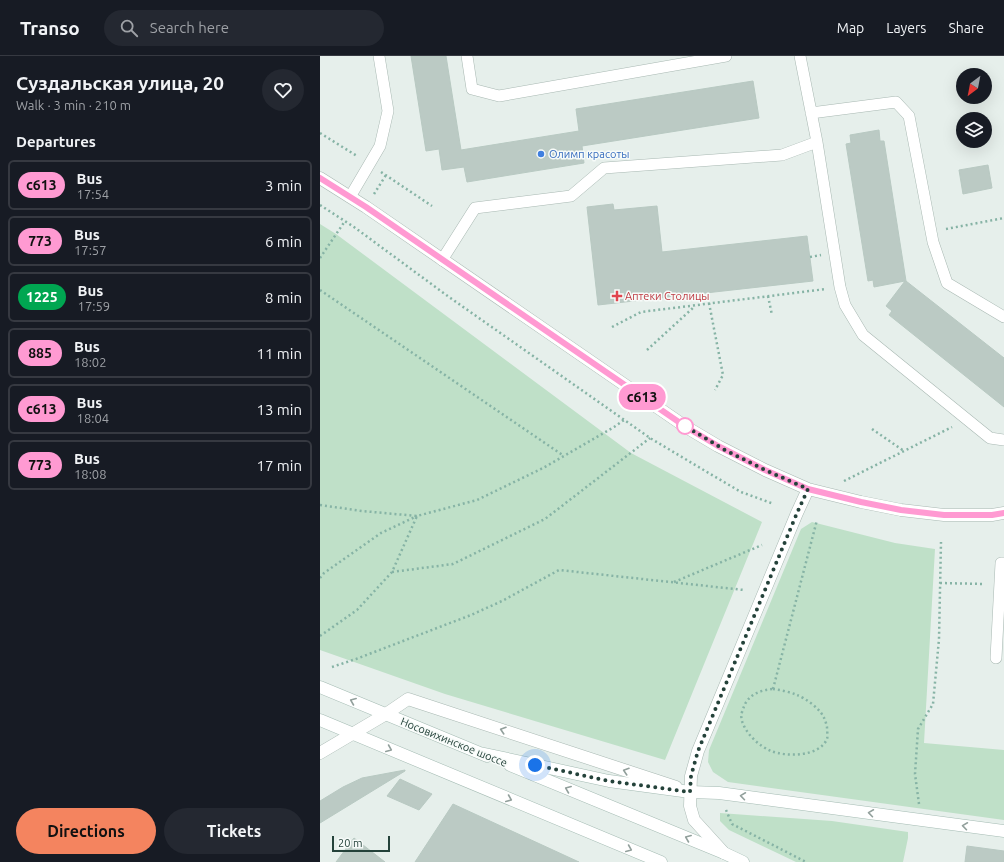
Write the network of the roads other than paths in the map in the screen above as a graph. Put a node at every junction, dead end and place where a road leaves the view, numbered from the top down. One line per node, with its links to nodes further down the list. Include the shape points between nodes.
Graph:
1 (379, 56): 8 (lane, via 388,111 380,146)
2 (467, 56): 3 (lane, via 472,89 499,96)
3 (726, 56)
4 (803, 56): 5 (lane)
5 (811, 112): 6 (lane); 10 (lane, via 896,102 909,116 933,242 946,283)
6 (817, 142): 9 (lane, via 782,155 604,168 571,196 475,208); 11 (lane, via 840,287 845,305 863,335 990,438)
7 (320, 178): 8 (street)
8 (350, 197): 9 (street)
9 (442, 260): 12 (street, via 686,427 765,470)
10 (1004, 317)
11 (1004, 440)
12 (808, 489): 13 (street, via 901,510 944,515); 22 (street, via 698,751 691,776)
13 (1004, 513)
14 (1004, 563): 15 (lane, via 1001,563)
15 (996, 658)
16 (320, 687): 17 (street, Носовихинское шоссе, one-way to 16)
17 (386, 714): 19 (street); 20 (street, Носовихинское шоссе); 22 (street, one-way to 17, via 408,699)
18 (320, 720): 19 (street)
19 (353, 734): 21 (street); 25 (street, one-way to 25)
20 (480, 752): 22 (street, via 609,781); 24 (street, Носовихинское шоссе, one-way to 20)
21 (320, 753)
22 (690, 792): 23 (street, one-way to 22, via 718,793); 24 (street, via 694,820)
23 (1004, 831)
24 (724, 853): 26 (street, Носовихинское шоссе)
25 (661, 862)
26 (743, 862)

